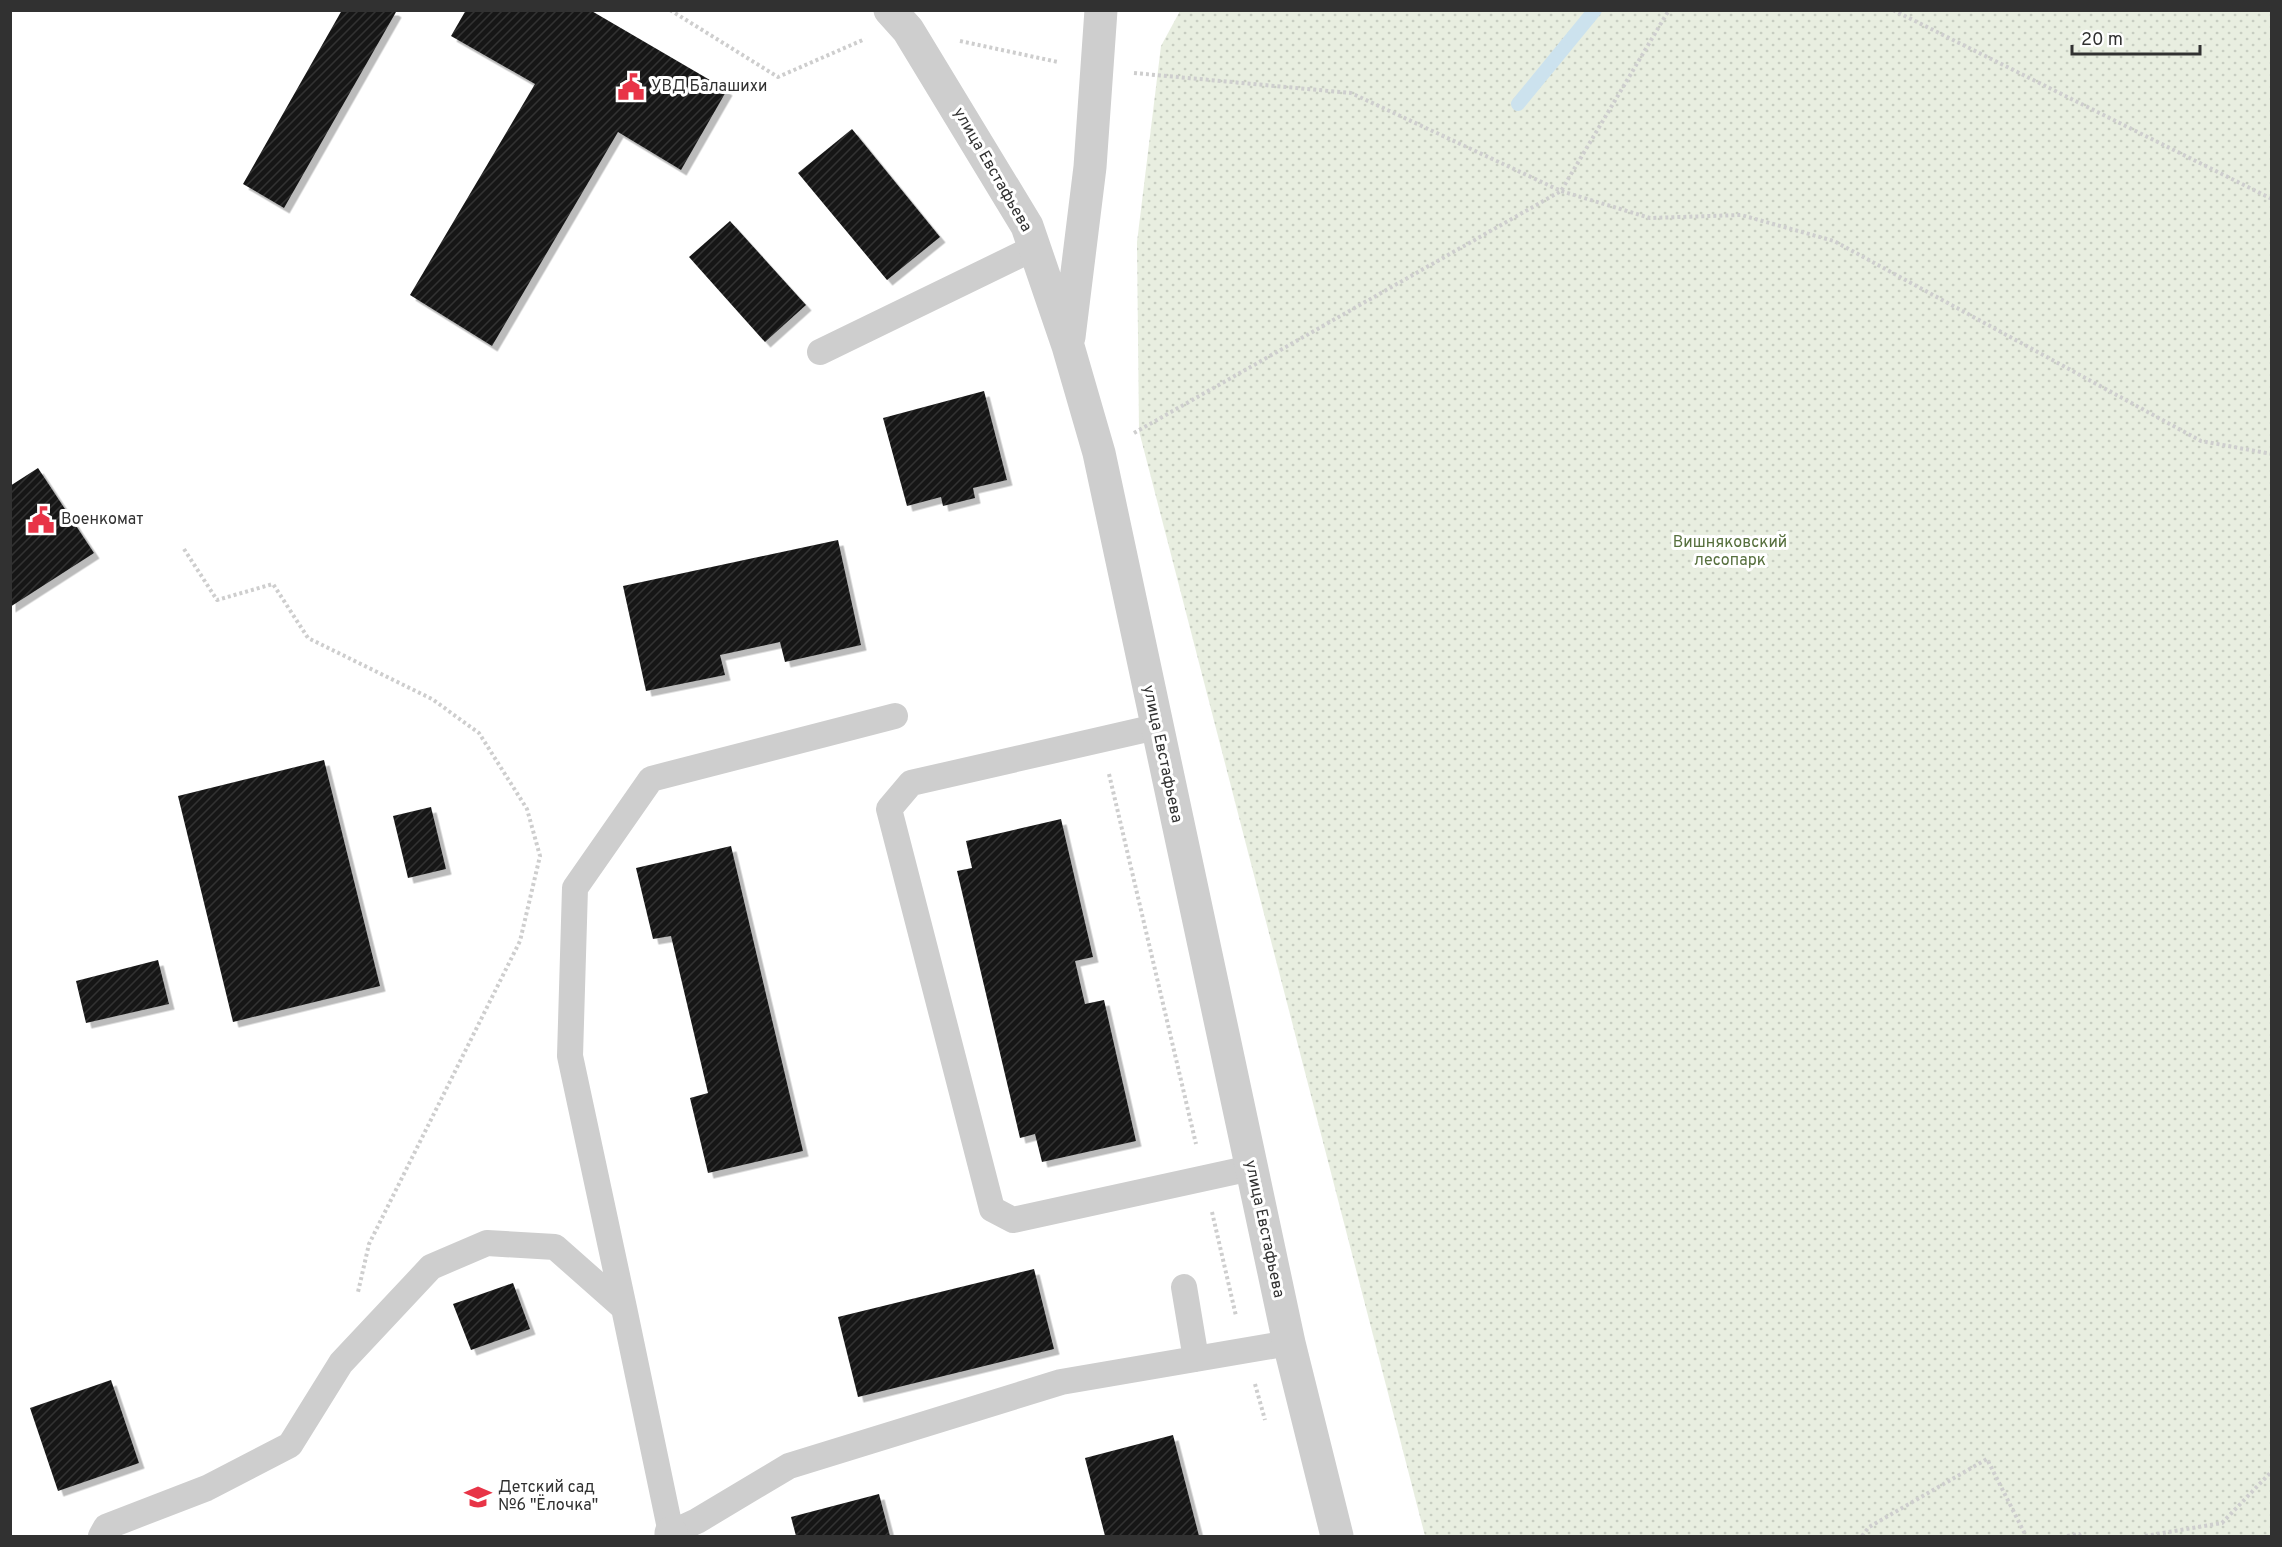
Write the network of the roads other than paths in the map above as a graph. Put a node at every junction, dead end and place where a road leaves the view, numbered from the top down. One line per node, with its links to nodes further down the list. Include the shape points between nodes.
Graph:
1 (1101, 10): 4 (street, via 1090,166)
2 (899, 20): 3 (street, улица Евстафьева, via 1027,226)
3 (1034, 248): 4 (street, улица Евстафьева); 5 (lane)
4 (1068, 346): 7 (street, улица Евстафьева, via 1099,453)
5 (819, 352)
6 (895, 716): 10 (lane, via 651,779 575,888 570,1056)
7 (1156, 727): 8 (street, улица Евстафьева); 8 (lane, via 911,783 889,808 992,1209 1013,1220)
8 (1251, 1168): 11 (street, улица Евстафьева)
9 (1184, 1287): 12 (lane)
10 (624, 1308): 13 (lane); 14 (lane, via 555,1247 487,1243 431,1267 341,1363 290,1445 207,1488 106,1527)
11 (1289, 1343): 12 (lane); 15 (street, улица Евстафьева)
12 (1196, 1359): 13 (lane, via 1061,1382 789,1466)
13 (671, 1535)
14 (101, 1536)
15 (1338, 1536)

